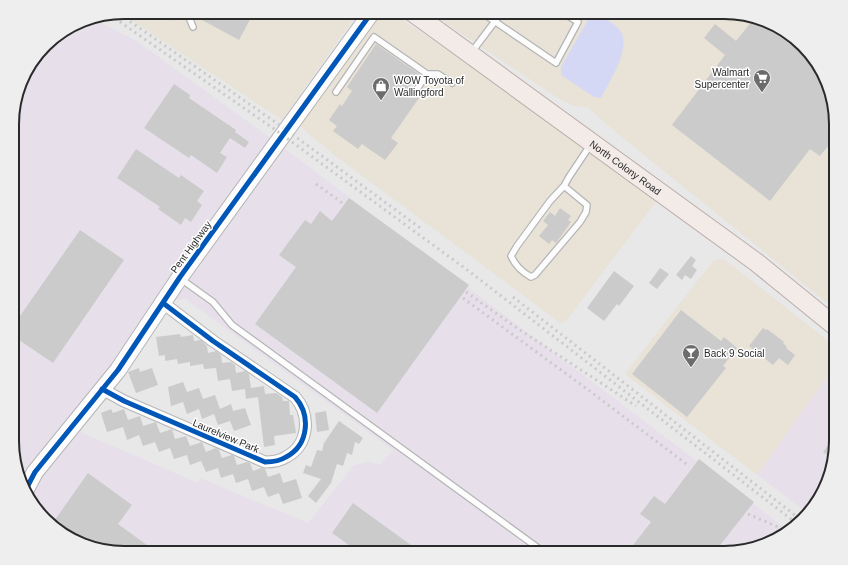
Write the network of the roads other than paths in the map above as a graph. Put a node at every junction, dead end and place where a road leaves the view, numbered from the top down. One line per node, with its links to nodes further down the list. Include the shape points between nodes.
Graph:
1 (190, 19): 8 (lane)
2 (367, 19): 16 (street, Pent Highway)
3 (422, 19): 9 (main road, North Colony Road)
4 (492, 19): 7 (lane)
5 (498, 19): 7 (lane)
6 (573, 19): 7 (lane, via 578,22 556,63)
7 (496, 22): 9 (lane)
8 (193, 27)
9 (470, 54): 14 (main road, North Colony Road)
10 (427, 74): 11 (lane, via 438,74); 12 (lane); 13 (lane, via 374,37)
11 (452, 84)
12 (417, 89)
13 (336, 92)
14 (592, 143): 15 (lane); 18 (main road, North Colony Road, via 756,262)
15 (564, 186): 15 (lane, via 550,201 511,256 514,264 531,276 535,275 586,212 587,205)
16 (180, 278): 17 (street, Pent Highway); 21 (lane, via 213,302 232,324)
17 (162, 303): 19 (street, Pent Highway, via 118,370); 19 (street, Laurelview Park, via 295,397 302,407 306,422 299,446 282,460 265,462 124,402)
18 (829, 321)
19 (102, 389): 20 (street, Pent Highway, via 35,472)
20 (29, 484)
21 (535, 546)

